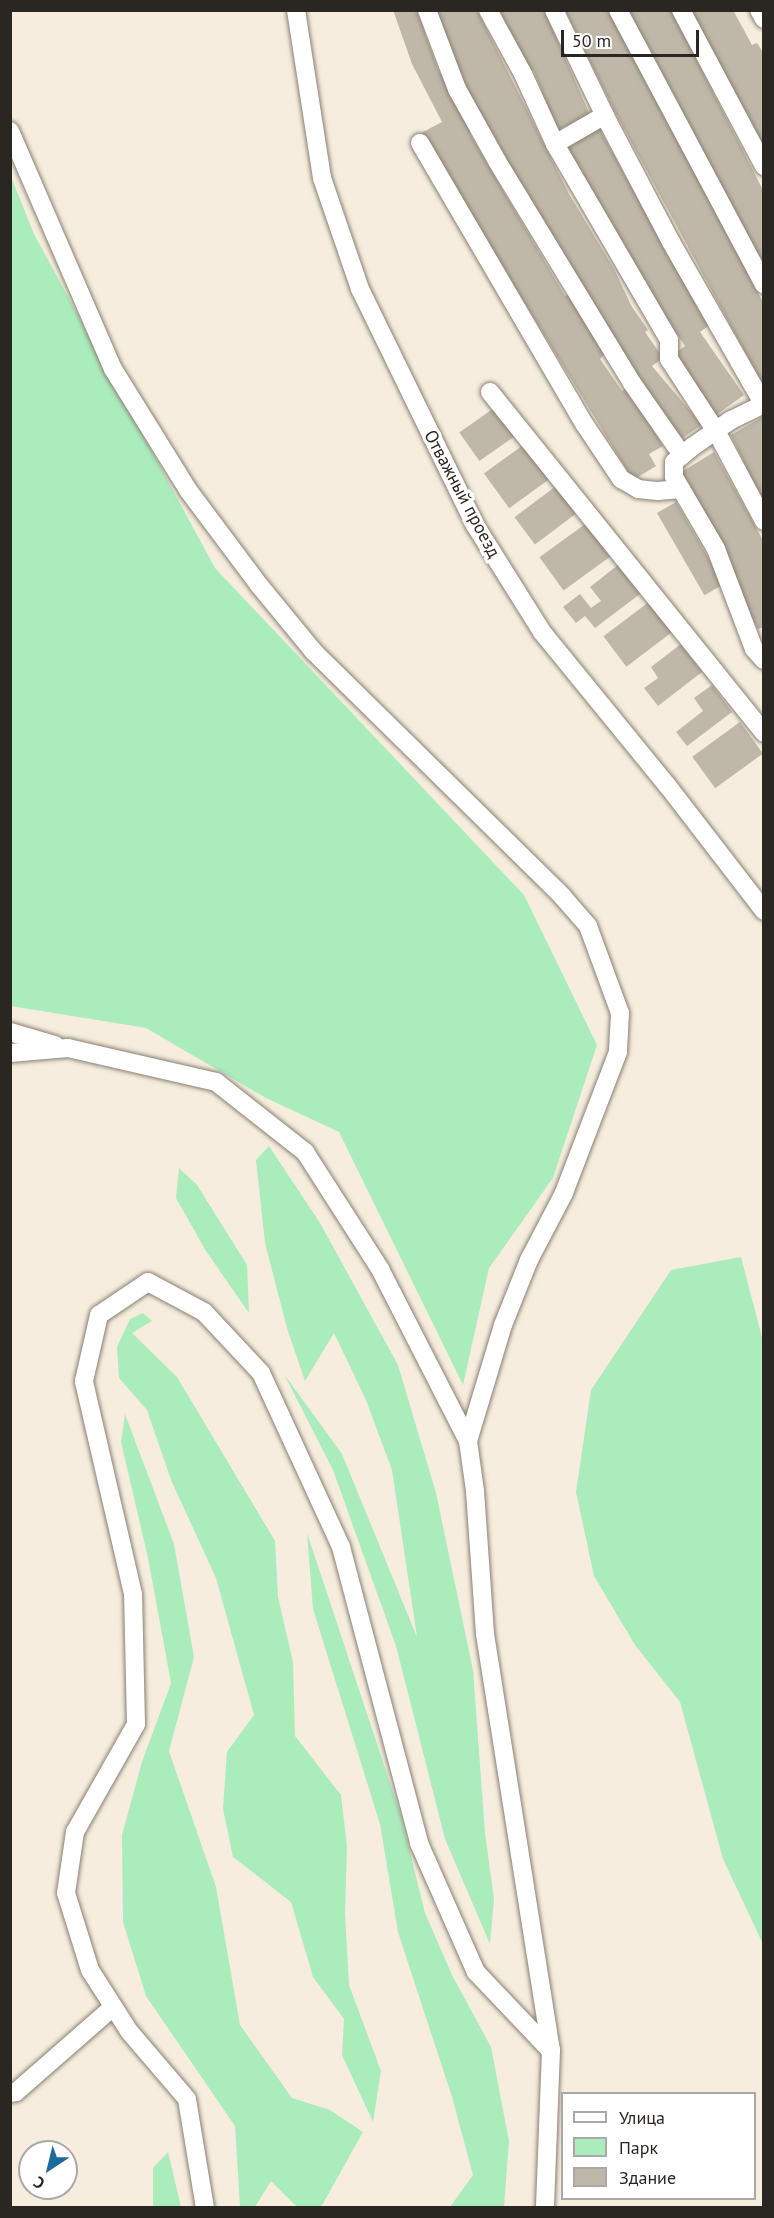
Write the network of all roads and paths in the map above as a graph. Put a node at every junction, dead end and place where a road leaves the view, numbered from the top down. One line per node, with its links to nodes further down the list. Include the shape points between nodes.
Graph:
1 (296, 10): 23 (street, Отважный проезд, via 322,178 360,289 475,525 542,632)
2 (427, 10): 18 (street, via 458,89 497,161 632,383)
3 (488, 10): 12 (street)
4 (554, 10): 9 (street)
5 (618, 10): 14 (street)
6 (681, 10): 13 (street)
7 (759, 10): 8 (street)
8 (764, 19)
9 (605, 115): 12 (street); 16 (street)
10 (10, 131): 27 (street, via 113,369 188,490 314,652 562,896 588,926 605,968 620,1013 618,1052 564,1193 529,1260 502,1325)
11 (420, 143): 19 (street, via 585,425 621,479 638,489)
12 (555, 144): 17 (street, via 669,340 669,359)
13 (764, 166)
14 (764, 285)
15 (490, 392): 22 (street)
16 (763, 405): 17 (street)
17 (716, 430): 18 (street); 20 (street)
18 (682, 455): 19 (street, via 674,462 674,477)
19 (681, 489): 21 (street, via 716,549 754,649)
20 (764, 520)
21 (764, 660)
22 (764, 733)
23 (764, 911)
24 (10, 1032): 25 (street)
25 (68, 1048): 26 (street); 27 (street, via 216,1082 305,1152 380,1269)
26 (10, 1053)
27 (468, 1441): 29 (street, via 485,1634)
28 (113, 2007): 29 (street, via 90,1970 66,1893 75,1832 136,1724 133,1594 84,1381 99,1315 148,1282 204,1312 261,1373 341,1547 419,1843 476,1972); 30 (street, via 16,2092); 31 (street, via 187,2099)
29 (550, 2050): 32 (street)
30 (10, 2093)
31 (205, 2208)
32 (545, 2208)

